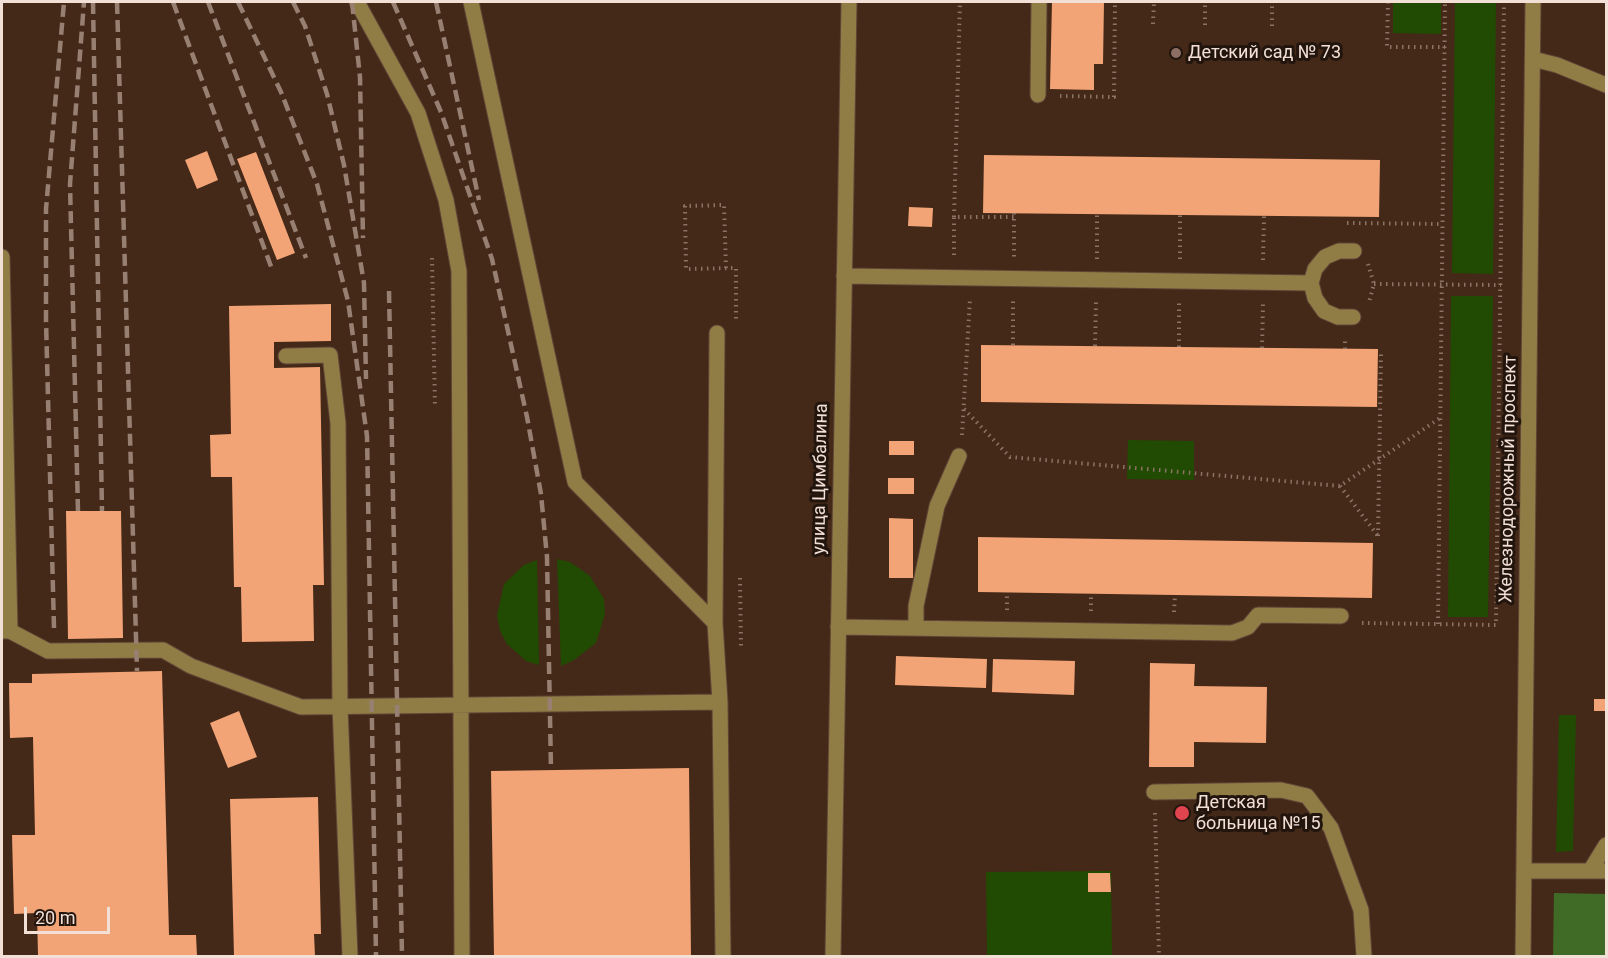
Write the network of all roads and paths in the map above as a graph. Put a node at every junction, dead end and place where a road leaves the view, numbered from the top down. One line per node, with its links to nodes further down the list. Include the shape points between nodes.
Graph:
1 (357, 2): 55 (street, via 418,112 446,200 459,271)
2 (471, 2): 49 (street, via 575,483)
3 (849, 2): 30 (street, улица Цимбалина)
4 (960, 2): 21 (path)
5 (1039, 2): 20 (street)
6 (1115, 2): 20 (path, via 1114,97)
7 (1154, 2): 14 (path)
8 (1205, 2): 15 (path)
9 (1272, 2): 16 (path)
10 (1388, 2): 17 (path, via 1387,47)
11 (1445, 2): 17 (path)
12 (1504, 2): 36 (path)
13 (1533, 2): 18 (street, Железнодорожный проспект)
14 (1153, 24)
15 (1205, 25)
16 (1272, 26)
17 (1445, 47): 24 (path)
18 (1533, 59): 19 (street); 59 (street, Железнодорожный проспект)
19 (1606, 85)
20 (1038, 95)
21 (954, 217): 22 (path); 31 (path)
22 (1014, 217)
23 (1347, 223): 24 (path)
24 (1443, 224): 35 (path)
25 (432, 249): 42 (path)
26 (1354, 251): 33 (street, via 1339,251 1325,257 1315,268); 34 (path, via 1372,271)
27 (2, 257): 53 (street)
28 (726, 268): 29 (path, via 724,205 685,206)
29 (686, 269)
30 (844, 276): 31 (street); 51 (street, улица Цимбалина)
31 (953, 277): 32 (street)
32 (971, 278): 33 (street); 41 (path)
33 (1311, 284): 37 (street, via 1324,310 1338,317)
34 (1374, 284): 35 (path); 37 (path, via 1372,298)
35 (1442, 285): 36 (path); 43 (path)
36 (1502, 285): 50 (path, via 1496,625)
37 (1353, 317)
38 (717, 333): 49 (street)
39 (1381, 353): 46 (path)
40 (286, 356): 56 (street, via 330,355 338,423)
41 (964, 409): 44 (path); 47 (path, via 1010,457)
42 (435, 413)
43 (1441, 417): 46 (path); 50 (path)
44 (963, 423)
45 (959, 456): 52 (street, via 937,506 916,606)
46 (1379, 459): 47 (path); 47 (path, via 1378,537)
47 (1340, 486)
48 (1341, 616): 50 (path, via 1356,623); 52 (street, via 1258,615 1248,627 1232,633)
49 (716, 623): 54 (street)
50 (1438, 624)
51 (838, 627): 52 (street); 65 (street, улица Цимбалина)
52 (916, 628)
53 (6, 631): 56 (street, via 48,651 163,650 191,666 301,707)
54 (720, 702): 55 (street); 64 (street)
55 (461, 706): 56 (street); 63 (street)
56 (340, 707): 62 (street)
57 (1154, 792): 66 (path); 67 (street, via 1281,790 1306,796 1330,828 1361,910)
58 (1606, 844): 60 (street)
59 (1524, 871): 60 (street); 68 (street, Железнодорожный проспект)
60 (1590, 871): 61 (street)
61 (1606, 871)
62 (350, 957)
63 (462, 957)
64 (723, 957)
65 (833, 957)
66 (1159, 957)
67 (1364, 957)
68 (1523, 957)

